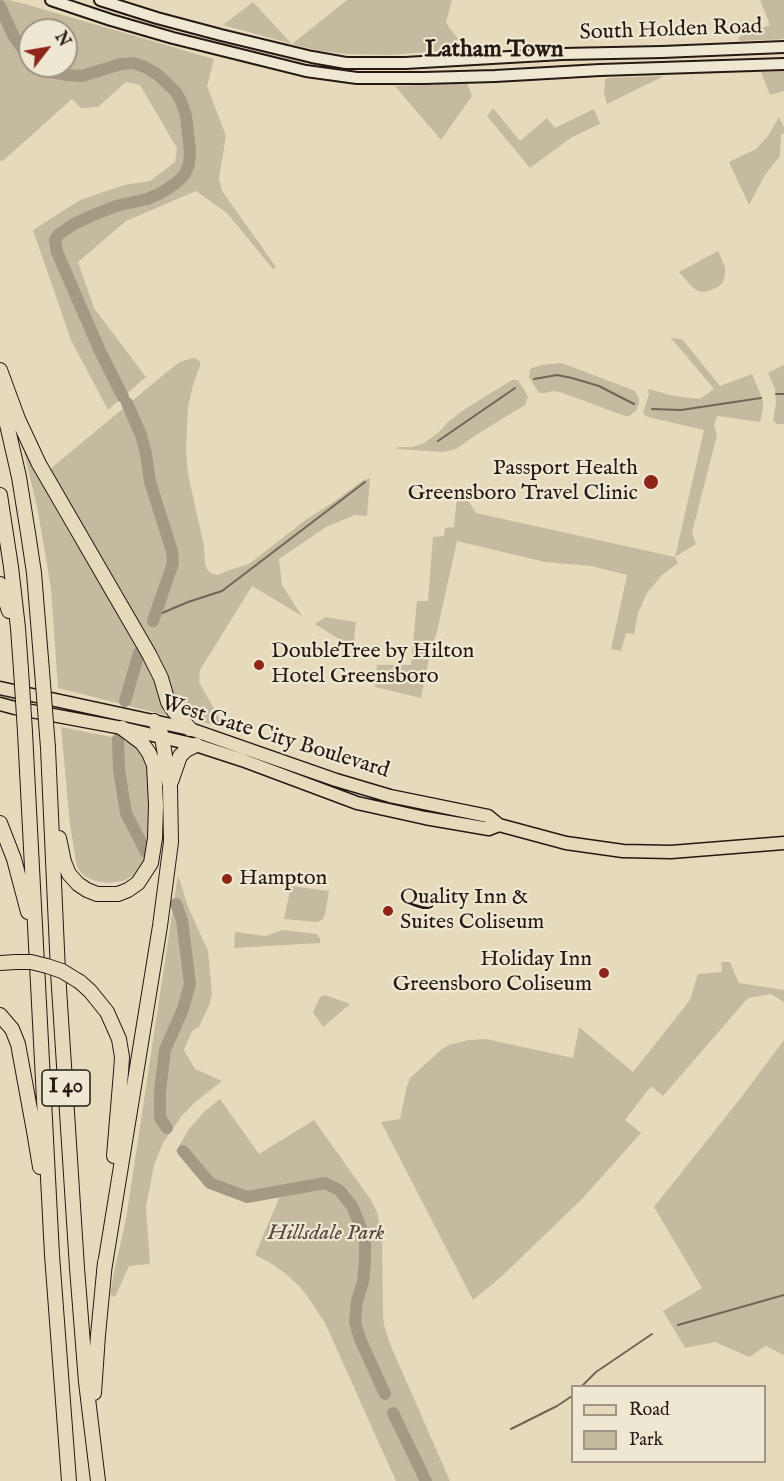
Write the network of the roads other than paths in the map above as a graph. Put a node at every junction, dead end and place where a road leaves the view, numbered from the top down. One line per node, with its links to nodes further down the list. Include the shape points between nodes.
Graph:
1 (51, 0): 4 (main road, South Holden Road, via 173,38 306,71 357,78)
2 (100, 0): 3 (main road, South Holden Road, via 221,35 346,63)
3 (784, 47)
4 (784, 64)
5 (0, 370): 14 (highway, via 39,464 149,654 168,702)
6 (0, 394): 17 (highway, I 40, bridge, via 19,477 36,592)
7 (0, 495): 9 (highway, I 40)
8 (0, 584): 9 (highway)
9 (18, 628): 23 (highway, I 40, bridge)
10 (0, 688): 12 (main road, West Gate City Boulevard)
11 (0, 704): 13 (main road, West Gate City Boulevard)
12 (154, 721): 14 (main road, West Gate City Boulevard); 15 (highway)
13 (122, 728): 15 (main road, West Gate City Boulevard); 17 (highway, via 149,753 154,765 156,805 151,863 138,883 118,894 87,890 69,873 61,850)
14 (190, 729): 20 (main road, West Gate City Boulevard, via 336,780 390,796 488,816)
15 (162, 736): 16 (main road, West Gate City Boulevard); 18 (highway)
16 (196, 745): 18 (highway, via 180,756); 20 (main road, West Gate City Boulevard, via 357,803 489,829)
17 (48, 753): 27 (highway, I 40, via 77,1268)
18 (170, 787): 26 (highway, via 171,842 160,926)
19 (0, 823): 23 (highway, via 27,904)
20 (500, 825): 21 (main road, West Gate City Boulevard, via 566,843 623,851 671,852)
21 (784, 843)
22 (0, 963): 26 (highway, bridge, via 47,966 80,982 107,1012 118,1039 122,1057)
23 (38, 963): 25 (highway, I 40)
24 (0, 1015): 25 (highway, via 18,1044)
25 (52, 1256): 28 (highway, I 40)
26 (104, 1271): 27 (highway)
27 (92, 1428): 29 (highway, I 40)
28 (69, 1481)
29 (98, 1481)

